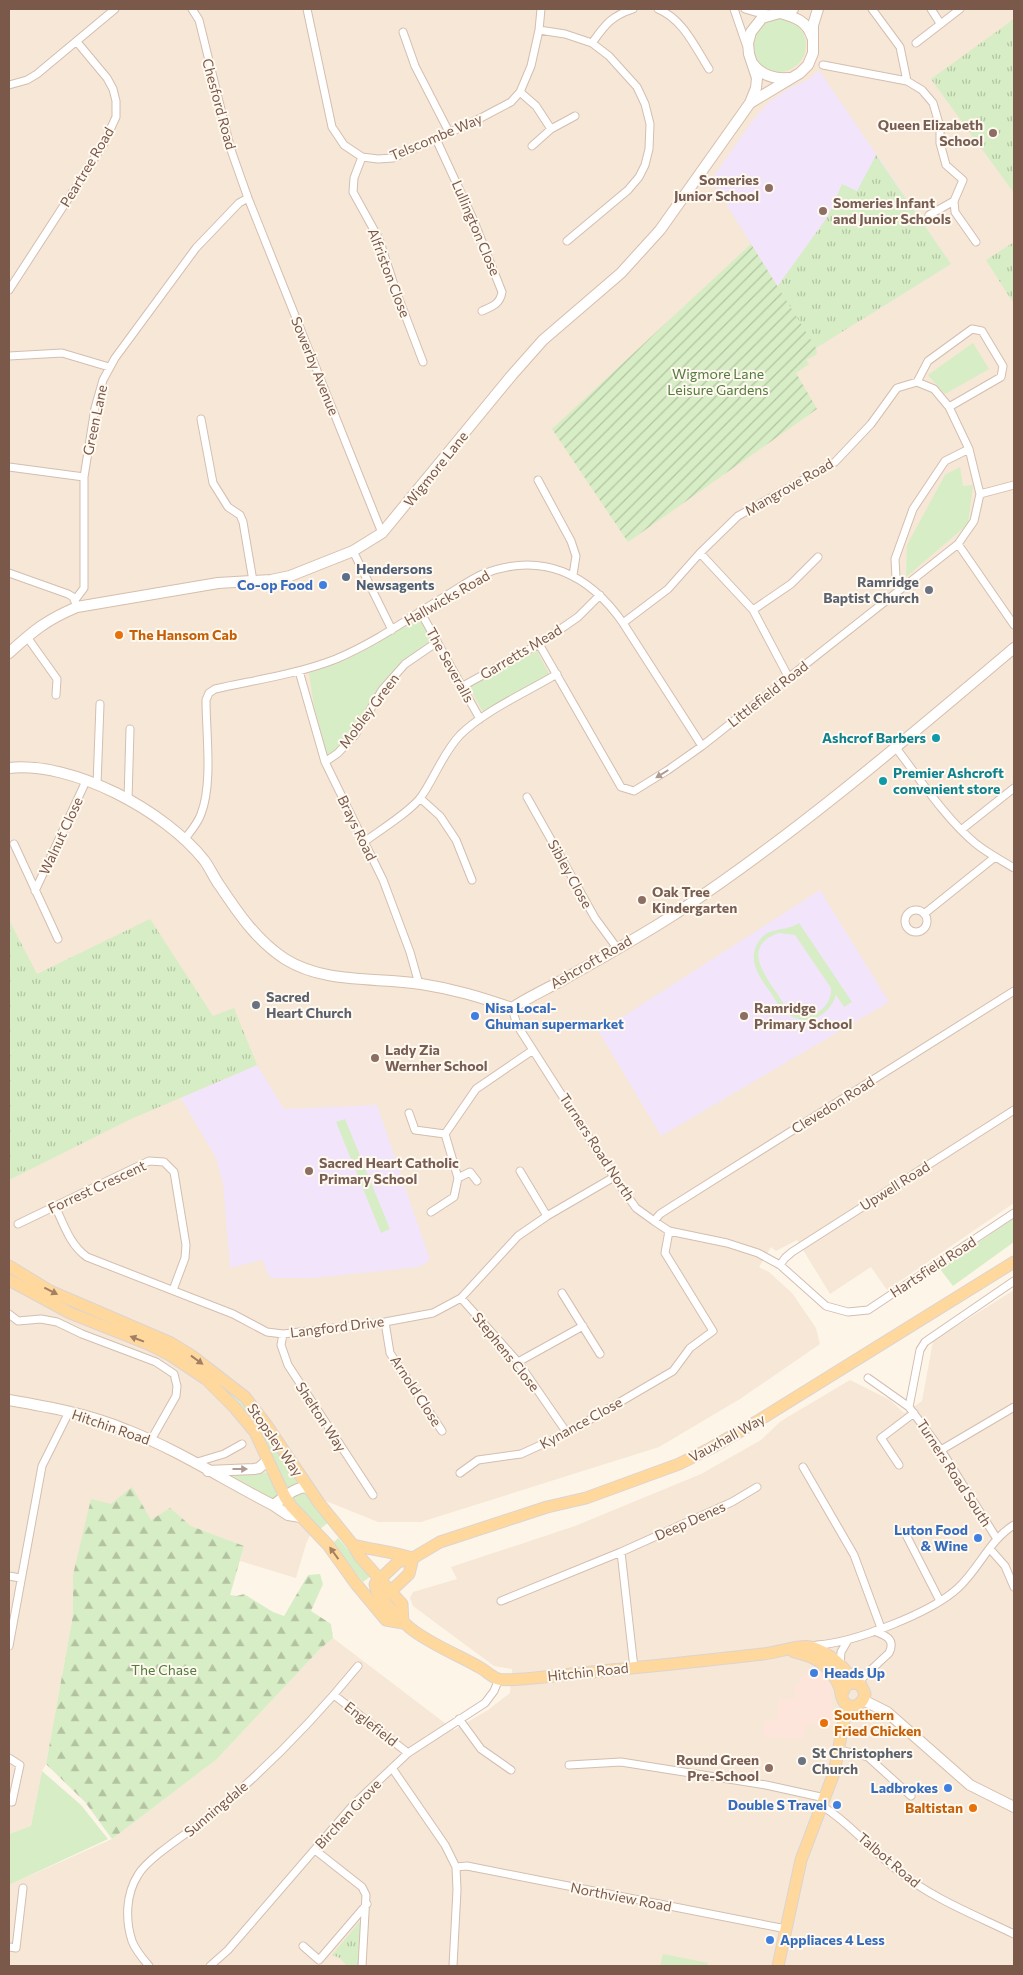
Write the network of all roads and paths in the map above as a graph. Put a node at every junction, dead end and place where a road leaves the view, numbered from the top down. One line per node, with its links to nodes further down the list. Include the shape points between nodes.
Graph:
1 (114, 9): 18 (street)
2 (192, 9): 36 (street, Chesford Road, via 199,20 231,150)
3 (307, 9): 35 (street, via 332,127 344,145)
4 (541, 9): 16 (street, Telscombe Way)
5 (633, 9): 20 (street, via 609,20)
6 (658, 9): 24 (street, via 681,24)
7 (734, 9): 22 (street)
8 (746, 9): 14 (street)
9 (793, 9): 14 (street, Wigmore Lane)
10 (818, 9): 19 (street, Wigmore Lane, via 813,25)
11 (872, 9): 26 (street, via 900,47)
12 (931, 9): 15 (street)
13 (960, 9): 15 (street)
14 (776, 13): 19 (street, via 796,17 806,24); 22 (street, Wigmore Lane, via 762,18 754,26 748,43)
15 (940, 23): 21 (street)
16 (539, 30): 20 (street); 28 (street, Telscombe Way, via 531,66)
17 (403, 32): 32 (street, via 415,66)
18 (77, 42): 27 (street, via 37,74); 41 (street, Peartree Road, via 113,89 116,117 103,145)
19 (814, 42): 25 (street, Wigmore Lane, via 808,65)
20 (592, 43): 39 (street, via 609,56 637,87 650,124 649,149 639,177 628,190)
21 (916, 43)
22 (750, 58): 25 (street, via 766,76); 29 (street, Wigmore Lane, via 757,78)
23 (823, 65): 26 (street)
24 (710, 69)
25 (789, 78): 29 (street, Wigmore Lane)
26 (907, 81): 37 (street, via 922,90 933,103 946,165 964,180)
27 (9, 85)
28 (520, 92): 31 (street, via 536,106); 32 (street, Telscombe Way, via 511,102)
29 (750, 103): 55 (street, Wigmore Lane, via 660,230 621,273 543,340)
30 (576, 116): 31 (street)
31 (551, 130): 34 (street)
32 (449, 132): 33 (street, Telscombe Way)
33 (436, 138): 35 (street, Telscombe Way, via 393,158); 42 (street, Lullington Close, via 502,292 496,305)
34 (532, 146)
35 (362, 157): 44 (street, Alfriston Close, via 354,178 353,192 379,239)
36 (248, 198): 45 (street, Green Lane, via 196,248); 55 (street, Sowerby Avenue)
37 (954, 201): 38 (street); 40 (street, via 955,212)
38 (929, 215)
39 (567, 241)
40 (976, 242)
41 (9, 290)
42 (482, 311)
43 (9, 356): 45 (street, via 62,353)
44 (423, 362)
45 (109, 367): 51 (street, Green Lane, via 95,408)
46 (917, 382): 47 (street, via 934,389); 47 (street, via 928,360 972,328 982,330 1003,366 1001,376); 58 (street, Mangrove Road, via 897,388 871,424 835,462 738,516)
47 (949, 407): 49 (street)
48 (201, 419): 62 (street, via 213,482 228,507 240,515 243,522)
49 (969, 449): 54 (street, Littlefield Road); 63 (street, via 945,461 913,509 895,559 896,577)
50 (9, 468): 51 (street)
51 (84, 478): 65 (street, Green Lane, via 85,581)
52 (538, 480): 61 (street, via 571,541 576,556)
53 (1014, 485): 54 (street)
54 (980, 494): 56 (street, Littlefield Road, via 974,520)
55 (382, 533): 57 (street, Wigmore Lane)
56 (958, 544): 63 (street, Littlefield Road); 69 (street)
57 (353, 551): 62 (street, Wigmore Lane, via 290,576); 70 (street)
58 (700, 553): 66 (street); 68 (street, Mangrove Road, via 668,589)
59 (818, 558): 66 (street, via 791,584)
60 (9, 573): 65 (street, via 68,594)
61 (573, 575): 64 (street, Hallwicks Road); 67 (street, Hallwicks Road, via 544,566 511,566 482,574)
62 (253, 581): 65 (street, Wigmore Lane, via 218,583)
63 (904, 587): 78 (street, Littlefield Road)
64 (600, 595): 68 (street, Hallwicks Road); 73 (street, Garretts Mead, via 578,617)
65 (76, 604): 71 (street, Wigmore Lane, via 41,624)
66 (753, 610): 78 (street)
67 (420, 611): 70 (street, Hallwicks Road); 72 (street, The Severalls)
68 (623, 623): 84 (street, Hallwicks Road)
69 (1014, 625)
70 (392, 630): 76 (street, Hallwicks Road, via 336,658)
71 (26, 637): 75 (street, Wigmore Lane); 80 (street, via 57,680)
72 (437, 642): 79 (street, The Severalls); 86 (street, Mobley Green, via 405,664 382,690 355,735)
73 (539, 644): 77 (street, Littlefield Road); 79 (street, Garretts Mead)
74 (1014, 648): 85 (street, Ashcroft Road)
75 (9, 653)
76 (299, 670): 86 (street, Brays Road); 95 (street, Hallwicks Road, via 209,693 206,700 207,779 204,803 195,826)
77 (557, 674): 82 (street); 84 (street, Littlefield Road, one-way to 77, via 634,791 621,787)
78 (789, 678): 84 (street, Littlefield Road)
79 (463, 686): 82 (street, The Severalls)
80 (56, 694)
81 (100, 704): 89 (street)
82 (480, 719): 92 (street, via 460,736)
83 (130, 729): 93 (street)
84 (702, 746)
85 (896, 748): 94 (street); 104 (street, Ashcroft Road, via 789,833 678,912)
86 (325, 762): 96 (street, Brays Road)
87 (9, 768): 88 (street, via 42,768)
88 (86, 781): 89 (street); 101 (street, Walnut Close)
89 (97, 784): 93 (street)
90 (1014, 788): 94 (street)
91 (527, 797): 104 (street, Sibley Close, via 595,918)
92 (420, 798): 96 (street); 100 (street, via 440,816 456,840)
93 (128, 800): 95 (street)
94 (961, 830): 98 (street)
95 (184, 840): 105 (street, via 204,861 252,932 285,959 324,975)
96 (364, 842): 105 (street, Brays Road, via 383,880)
97 (14, 844): 101 (street, Walnut Close)
98 (995, 857): 99 (street); 102 (street)
99 (1014, 868)
100 (472, 880)
101 (35, 890): 103 (street, Walnut Close)
102 (924, 914)
103 (58, 939)
104 (617, 948): 107 (street, Ashcroft Road)
105 (419, 984): 107 (street, via 464,992)
106 (1014, 991): 120 (street, Clevedon Road, via 674,1205)
107 (512, 1008): 108 (street, Turners Road North, via 517,1025)
108 (533, 1050): 111 (street, via 476,1089); 113 (street, Turners Road North)
109 (1014, 1110): 124 (street, Upwell Road, via 792,1252)
110 (410, 1113): 111 (street, via 415,1130)
111 (445, 1134): 114 (street)
112 (520, 1171): 119 (street)
113 (614, 1176): 119 (street, Langford Drive); 120 (street, Turners Road North, via 636,1208)
114 (458, 1178): 115 (street, via 470,1172); 117 (street, via 454,1197)
115 (477, 1182)
116 (55, 1206): 121 (street, Forrest Crescent); 128 (street, Langford Drive, via 78,1251); 128 (street, Forrest Crescent, via 149,1161 164,1162 174,1172 186,1245)
117 (431, 1212)
118 (1014, 1213): 131 (street, Hartsfield Road, via 868,1310)
119 (547, 1216): 130 (street, Langford Drive, via 518,1236)
120 (654, 1222): 122 (street, Turners Road North)
121 (18, 1224)
122 (669, 1230): 124 (street, Turners Road North, via 743,1247); 144 (street, Kynance Close, via 665,1253 712,1331 690,1348 673,1371)
123 (1014, 1262): 166 (main road, Vauxhall Way, via 756,1422 679,1464 586,1498 449,1538)
124 (780, 1265): 131 (street, Turners Road North, via 826,1306)
125 (9, 1266): 154 (main road, Stopsley Way, one-way to 154, via 50,1291 144,1330 192,1356 245,1397)
126 (9, 1280): 148 (main road, Stopsley Way, one-way to 126, via 246,1420 216,1388 186,1365 148,1344 47,1302)
127 (1014, 1282): 141 (street, Turners Road South, via 925,1342 920,1350)
128 (173, 1290): 135 (street, Langford Drive, via 233,1314 267,1332)
129 (562, 1293): 134 (street)
130 (462, 1298): 133 (street, Langford Drive, via 433,1313); 137 (street, Stephens Close)
131 (848, 1312)
132 (9, 1314): 145 (street, via 18,1321 41,1319 57,1322 156,1362 174,1374 176,1396)
133 (385, 1322): 135 (street, Langford Drive); 143 (street, Arnold Close, via 390,1353)
134 (583, 1326): 136 (street); 137 (street)
135 (283, 1334): 156 (street, Shelton Way, via 281,1345 288,1365)
136 (600, 1354)
137 (518, 1362): 144 (street, Stephens Close)
138 (868, 1378): 141 (street, Turners Road South)
139 (9, 1400): 142 (street, Hitchin Road)
140 (1014, 1407): 147 (street)
141 (912, 1410): 147 (street, Turners Road South); 150 (street, via 880,1438)
142 (69, 1412): 145 (street, Hitchin Road, via 89,1416); 168 (street, via 42,1466)
143 (442, 1431)
144 (567, 1433): 153 (street, Kynance Close, via 521,1454 478,1460)
145 (150, 1440): 149 (street, Hitchin Road)
146 (242, 1444): 149 (street, via 224,1454)
147 (941, 1450): 162 (street, Turners Road South)
148 (268, 1460): 152 (street, one-way to 148, via 254,1469); 157 (main road, Stopsley Way)
149 (194, 1463): 152 (street, Hitchin Road)
150 (899, 1465)
151 (803, 1467): 176 (street, via 854,1555)
152 (208, 1471): 158 (street, Hitchin Road)
153 (460, 1473)
154 (308, 1487): 157 (street, via 301,1487); 163 (main road, Stopsley Way)
155 (757, 1487): 165 (street, Deep Denes, via 732,1502)
156 (373, 1495)
157 (285, 1497): 158 (street); 159 (main road, Stopsley Way)
158 (273, 1505): 159 (street, Hitchin Road, via 288,1515)
159 (301, 1517): 171 (main road, Stopsley Way, one-way to 159, via 328,1545)
160 (1014, 1525): 162 (street)
161 (904, 1531): 174 (street)
162 (997, 1539): 164 (street)
163 (353, 1545): 166 (main road); 169 (main road, Stopsley Way)
164 (990, 1549): 170 (street, via 1005,1566); 174 (street, via 959,1587)
165 (621, 1552): 173 (street, Deep Denes); 183 (street)
166 (413, 1558): 169 (main road, Vauxhall Way, via 398,1562); 172 (main road, via 409,1574)
167 (9, 1576): 168 (street)
168 (20, 1578): 178 (street)
169 (379, 1579): 172 (main road)
170 (1014, 1587)
171 (363, 1592): 172 (main road, via 375,1598); 175 (main road, via 386,1620)
172 (385, 1594): 175 (main road, via 402,1604)
173 (501, 1601)
174 (940, 1601): 176 (street)
175 (404, 1622): 184 (main road, via 416,1633)
176 (877, 1629): 177 (street); 185 (street, via 888,1637 892,1647)
177 (848, 1640): 179 (street); 181 (street, via 841,1652)
178 (9, 1646)
179 (812, 1647): 180 (main road, Hitchin Road); 181 (main road)
180 (788, 1650): 183 (main road, Hitchin Road); 186 (main road, Hitchin Road, via 806,1654 825,1664)
181 (840, 1665): 185 (main road)
182 (358, 1666): 187 (street, Sunningdale)
183 (634, 1668): 184 (main road, Hitchin Road)
184 (499, 1680): 190 (street, Birchen Grove, via 490,1698)
185 (855, 1683): 186 (main road, via 846,1685); 188 (main road, via 864,1690)
186 (842, 1694): 189 (main road)
187 (334, 1695): 192 (street, Englefield); 209 (street, Sunningdale, via 271,1763 138,1874 126,1905 132,1942)
188 (863, 1700): 189 (main road, via 857,1706); 200 (street, via 887,1712 970,1785)
189 (850, 1706): 191 (main road, via 845,1715)
190 (459, 1719): 192 (street, Birchen Grove); 196 (street, via 481,1749)
191 (840, 1750): 197 (street, via 868,1757); 199 (main road)
192 (408, 1754): 195 (street, Birchen Grove)
193 (9, 1758): 198 (street, via 20,1765 12,1802)
194 (569, 1765): 199 (street, via 621,1762 766,1785)
195 (392, 1768): 201 (street, Birchen Grove, via 354,1804); 202 (street, via 445,1845)
196 (511, 1770)
197 (911, 1796)
198 (9, 1802)
199 (823, 1802): 205 (main road, via 801,1860); 206 (street, Talbot Road, via 896,1870 919,1887)
200 (1014, 1807)
201 (314, 1850): 204 (street, via 362,1887); 210 (street, Birchen Grove, via 228,1950)
202 (456, 1867): 205 (street, Northview Road, via 467,1866); 212 (street)
203 (23, 1888): 208 (street, via 16,1948)
204 (367, 1904): 207 (street, via 319,1960); 211 (street)
205 (786, 1929): 213 (main road)
206 (1014, 1934)
207 (303, 1946)
208 (9, 1947)
209 (148, 1966)
210 (210, 1966)
211 (362, 1966)
212 (453, 1966)
213 (778, 1966)

